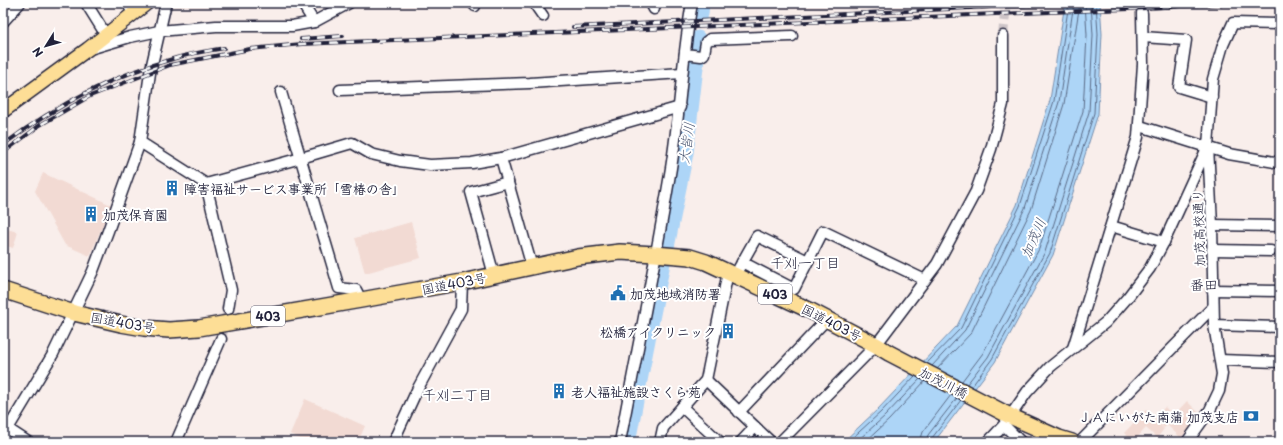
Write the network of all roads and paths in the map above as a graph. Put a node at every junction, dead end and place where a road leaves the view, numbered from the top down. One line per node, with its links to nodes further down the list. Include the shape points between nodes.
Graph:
1 (20, 3): 12 (street)
2 (86, 3): 16 (street)
3 (147, 3): 9 (main road)
4 (166, 3): 15 (street)
5 (302, 3): 13 (street)
6 (349, 3): 13 (street)
7 (692, 3): 21 (street)
8 (537, 4): 11 (street)
9 (130, 8): 16 (main road)
10 (1142, 13): 19 (street)
11 (542, 16)
12 (3, 22)
13 (314, 22): 15 (street, via 292,26 216,26)
14 (1280, 24): 25 (street, via 1233,23 1217,64)
15 (159, 31): 20 (street); 29 (street)
16 (106, 35): 20 (main road)
17 (792, 36): 21 (street, via 710,39 706,42 702,56)
18 (1003, 36): 47 (street, via 1003,104 991,149 976,191 937,264)
19 (1143, 37): 25 (street, via 1186,40 1179,87); 28 (street)
20 (88, 49): 27 (main road)
21 (691, 55): 22 (street)
22 (682, 73): 23 (street, via 530,83); 26 (street)
23 (340, 90)
24 (281, 92): 31 (street)
25 (1212, 97): 30 (street)
26 (680, 107): 32 (street); 42 (street)
27 (3, 110)
28 (1140, 126): 30 (street); 37 (street)
29 (140, 142): 35 (street); 55 (street, via 93,271)
30 (1208, 146): 33 (street, via 1229,154); 36 (street, 加茂高校通り); 39 (street)
31 (301, 158): 32 (street, via 352,143 371,154 430,165 472,163); 35 (street); 52 (street, via 339,288 356,290)
32 (501, 158): 34 (street)
33 (1280, 164)
34 (508, 182): 44 (street); 46 (street, via 471,192)
35 (206, 184): 54 (street, via 231,290)
36 (1212, 224): 38 (street); 40 (street, 加茂高校通り)
37 (1111, 226): 39 (street); 61 (street)
38 (1280, 226)
39 (1164, 242): 61 (street, via 1150,268 1128,297 1106,322)
40 (1212, 250): 41 (street); 50 (street, 加茂高校通り)
41 (1271, 251)
42 (655, 254): 44 (highway, 国道403号 / 403, via 620,252 578,257); 45 (highway, 国道403号 / 403, via 690,257); 76 (street)
43 (808, 261): 45 (street, via 794,289); 45 (street, via 757,236); 47 (street, via 823,231)
44 (532, 267): 46 (highway, 国道403号 / 403)
45 (735, 270): 56 (highway, 国道403号 / 403); 65 (street)
46 (494, 275): 48 (highway, 国道403号 / 403)
47 (925, 280): 60 (street)
48 (462, 282): 52 (highway, 国道403号 / 403); 75 (street, via 462,309 417,390)
49 (3, 290): 55 (highway, 国道403号 / 403)
50 (1212, 290): 51 (street); 53 (street, 加茂高校通り)
51 (1280, 291)
52 (361, 300): 55 (highway, 国道403号 / 403, via 199,328 168,330 121,324)
53 (1213, 307): 57 (street, 加茂高校通り); 83 (street)
54 (228, 309)
55 (74, 313): 70 (street)
56 (827, 319): 60 (highway, 国道403号 / 403); 67 (street)
57 (1214, 325): 58 (street); 63 (street, 加茂高校通り)
58 (1280, 327)
59 (221, 339): 74 (street)
60 (876, 345): 62 (highway, 国道403号 / 403); 80 (street)
61 (1073, 348): 68 (street, via 1050,368)
62 (889, 353): 68 (highway, 加茂川橋 / 403)
63 (1220, 360): 64 (street); 84 (street, 加茂高校通り, via 1222,374 1219,391 1210,410)
64 (1280, 362)
65 (706, 380): 66 (street); 67 (street)
66 (682, 406): 71 (street, via 663,428); 77 (street)
67 (740, 412): 69 (street)
68 (1005, 417): 72 (highway, 403); 81 (street); 82 (street)
69 (755, 427): 78 (street); 79 (street)
70 (6, 433): 73 (street)
71 (663, 440)
72 (1066, 440)
73 (28, 442)
74 (176, 442)
75 (393, 442)
76 (620, 442)
77 (720, 442)
78 (741, 442)
79 (771, 442)
80 (780, 442)
81 (988, 442)
82 (1021, 442)
83 (1080, 442)
84 (1187, 442)

